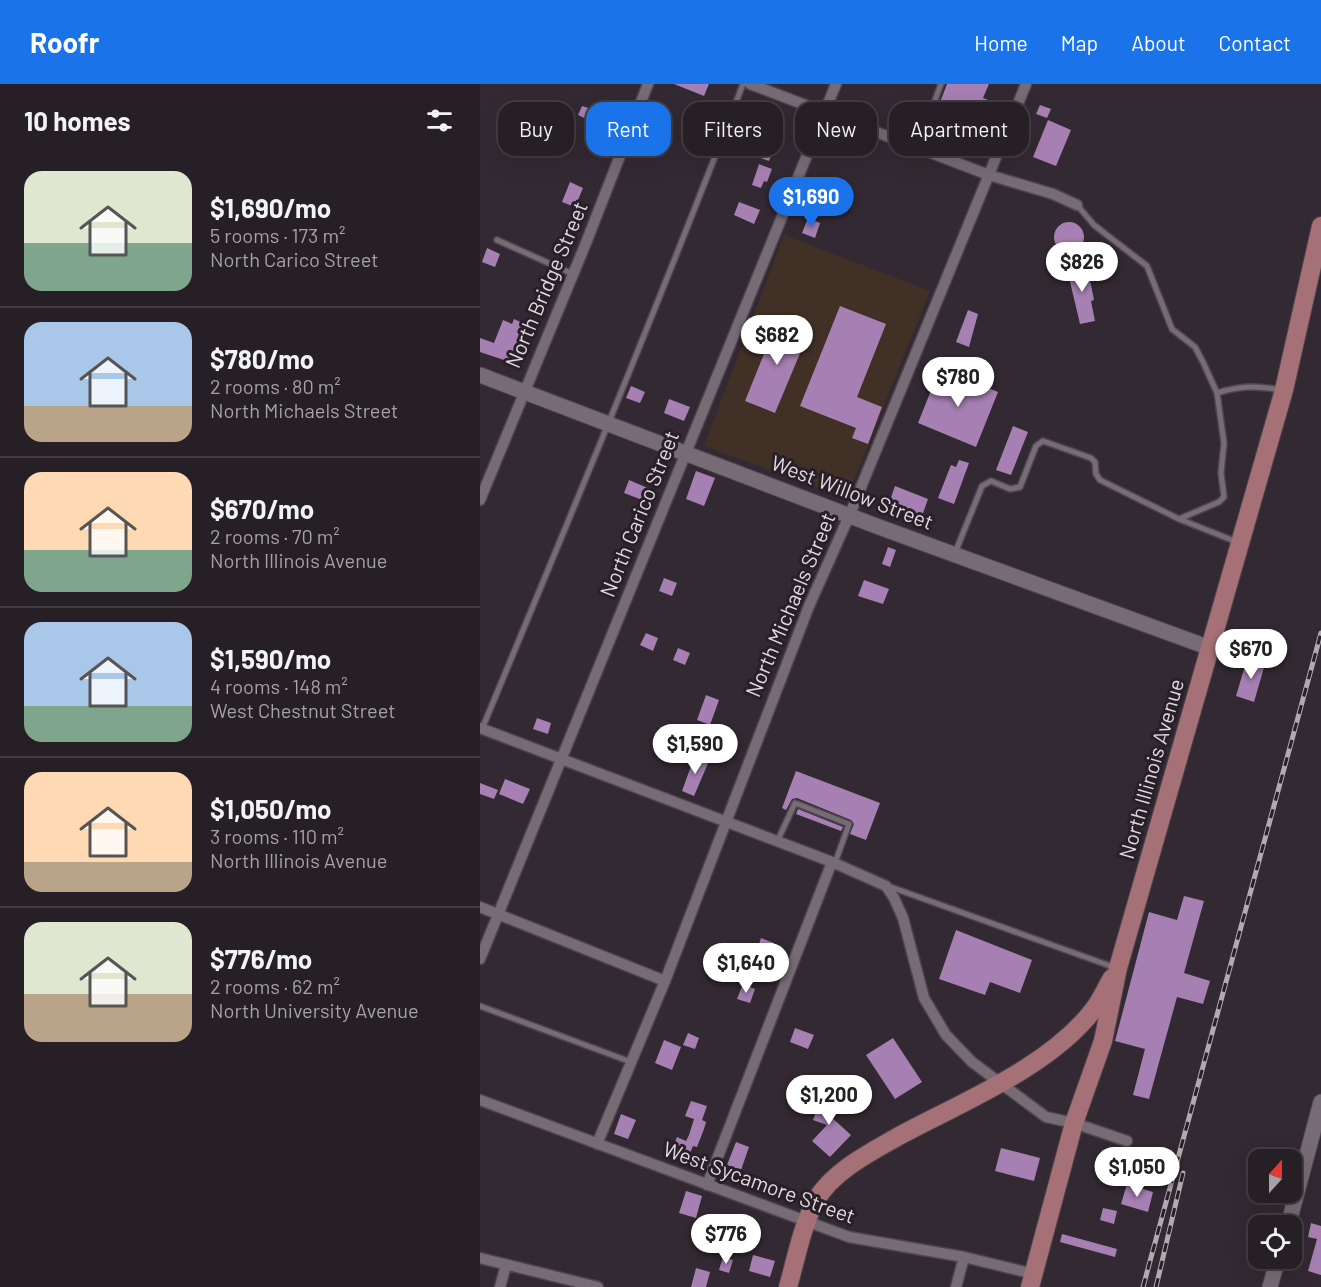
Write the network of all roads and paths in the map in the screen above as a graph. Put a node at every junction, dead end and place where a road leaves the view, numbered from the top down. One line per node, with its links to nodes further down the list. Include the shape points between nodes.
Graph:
1 (648, 84): 16 (street, North Bridge Street)
2 (743, 84): 21 (lane, via 646,334)
3 (750, 84): 7 (street)
4 (836, 84): 8 (street, North Carico Street)
5 (942, 84): 9 (lane)
6 (1026, 84): 12 (street, North Michaels Street)
7 (798, 102)
8 (828, 102)
9 (935, 102)
10 (806, 156): 22 (street, North Carico Street)
11 (941, 156): 12 (street)
12 (989, 175): 13 (street); 24 (street, North Michaels Street)
13 (1077, 205): 20 (lane, via 1094,225 1147,266 1172,329 1194,347)
14 (1321, 226): 18 (main road, North Illinois Avenue)
15 (497, 240): 16 (lane)
16 (573, 274): 19 (street, North Bridge Street)
17 (480, 375): 19 (street, West Willow Street)
18 (1284, 390): 20 (lane, via 1236,387); 26 (main road, North Illinois Avenue)
19 (524, 391): 21 (street, West Willow Street); 23 (street, North Bridge Street)
20 (1217, 393): 25 (lane, via 1224,443 1224,497)
21 (607, 423): 22 (street, West Willow Street); 29 (lane)
22 (686, 453): 24 (street, West Willow Street); 30 (street, North Carico Street)
23 (480, 500)
24 (850, 514): 27 (street, West Willow Street); 31 (street, North Michaels Street, via 809,606)
25 (1179, 519): 26 (lane); 27 (lane, via 1100,480 1091,458 1043,441 1036,446 1020,487 1010,489 991,481 982,486)
26 (1241, 543): 28 (main road, North Illinois Avenue)
27 (954, 555): 28 (street, West Willow Street)
28 (1210, 648): 38 (main road, North Illinois Avenue)
29 (481, 730): 30 (street)
30 (560, 759): 31 (street); 36 (street, North Carico Street)
31 (726, 822): 32 (street); 39 (street, North Michaels Street)
32 (777, 842): 33 (street); 33 (lane, via 795,803 849,824)
33 (834, 862): 34 (street); 48 (street)
34 (886, 886): 38 (lane); 42 (street, via 903,918 924,998 946,1035 972,1062)
35 (480, 908): 36 (street)
36 (497, 914): 37 (street, North Carico Street); 39 (street)
37 (480, 959)
38 (1118, 968): 42 (main road, via 1095,1009 1072,1032 1044,1055); 45 (main road, North Illinois Avenue, via 1103,1041)
39 (665, 981): 41 (street, North Michaels Street)
40 (480, 1006): 41 (lane)
41 (631, 1062): 47 (street, North Michaels Street)
42 (1001, 1081): 45 (street, via 1046,1117); 50 (main road, via 861,1158 825,1188)
43 (480, 1100): 47 (street, West Sycamore Street)
44 (1321, 1102): 49 (street)
45 (1074, 1123): 46 (street); 55 (main road, North Illinois Avenue)
46 (1127, 1141)
47 (597, 1144): 48 (street, West Sycamore Street)
48 (707, 1185): 50 (street, West Sycamore Street)
49 (1291, 1215)
50 (807, 1223): 51 (street, West Sycamore Street, via 849,1238); 58 (main road)
51 (964, 1257): 55 (street, West Sycamore Street); 59 (street)
52 (480, 1258): 53 (street)
53 (506, 1265): 56 (street); 57 (street)
54 (1275, 1269): 60 (street)
55 (1032, 1280)
56 (500, 1287)
57 (598, 1287)
58 (788, 1287)
59 (956, 1287)
60 (1270, 1287)

